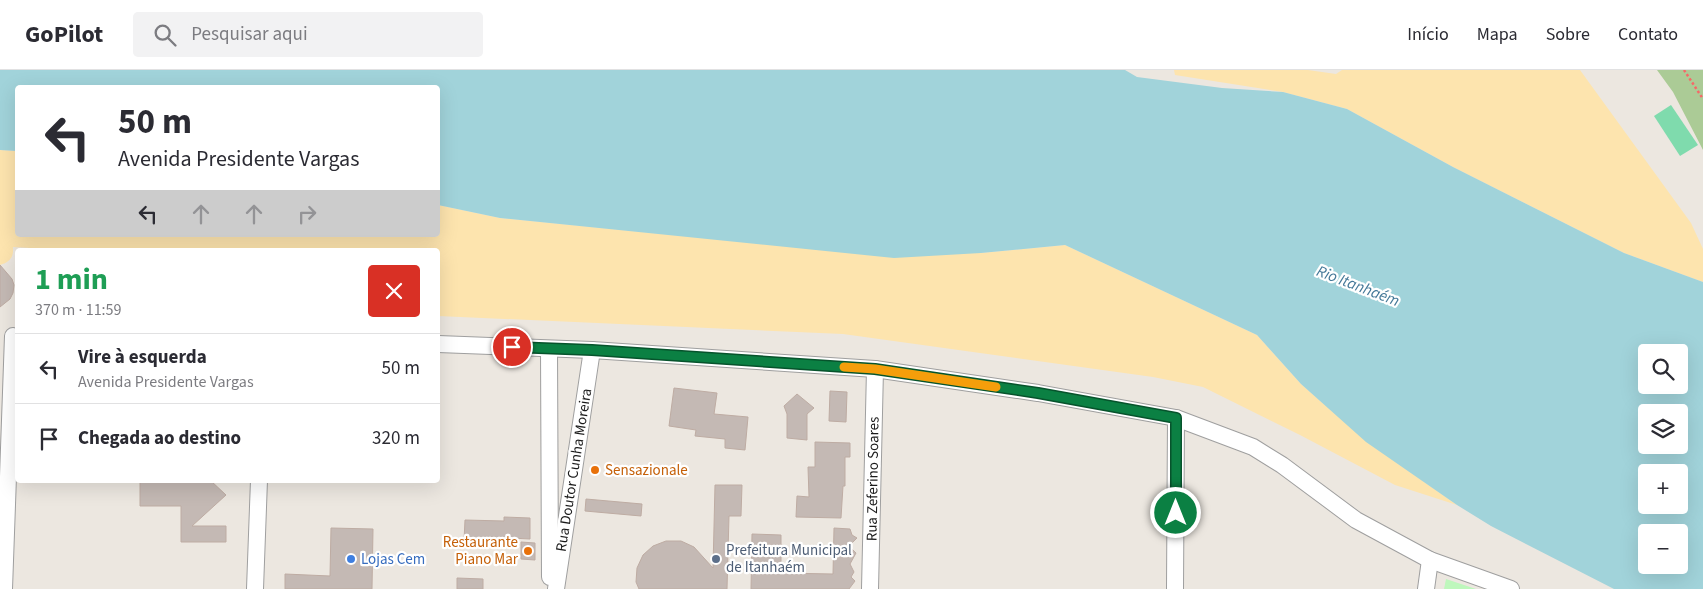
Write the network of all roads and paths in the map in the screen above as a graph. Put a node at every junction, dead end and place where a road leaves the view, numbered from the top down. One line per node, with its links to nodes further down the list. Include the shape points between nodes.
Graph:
1 (1684, 70): 2 (path)
2 (1703, 99)
3 (10, 336): 11 (street)
4 (440, 344): 5 (street)
5 (549, 349): 6 (street); 13 (street, Rua Doutor Cunha Moreira)
6 (592, 350): 7 (street); 14 (street, Rua Doutor Cunha Moreira)
7 (875, 369): 8 (street, via 1038,393); 15 (street, Rua Zeferino Soares)
8 (1176, 418): 10 (street, via 1254,447 1356,520); 16 (street)
9 (259, 483): 12 (street)
10 (1430, 560): 17 (street); 18 (street)
11 (4, 589)
12 (256, 589)
13 (550, 589)
14 (556, 589)
15 (870, 589)
16 (1175, 589)
17 (1426, 589)
18 (1511, 589)

